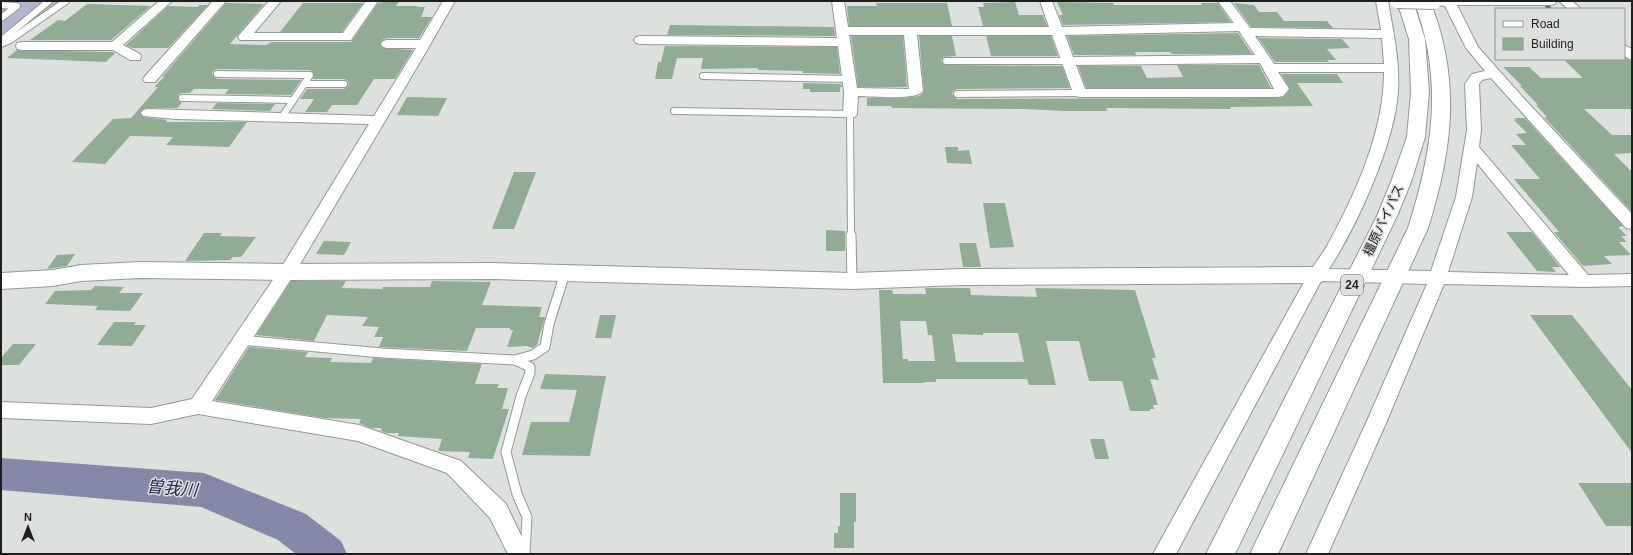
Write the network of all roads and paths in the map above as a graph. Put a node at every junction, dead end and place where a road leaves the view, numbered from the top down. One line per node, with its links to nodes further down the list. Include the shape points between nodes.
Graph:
1 (49, 1): 28 (lane)
2 (66, 1): 28 (lane, via 10,40)
3 (166, 1): 32 (street)
4 (220, 1): 41 (street)
5 (275, 1): 6 (street, via 244,37 347,37)
6 (372, 1)
7 (449, 1): 30 (street)
8 (838, 1): 26 (street)
9 (1046, 1): 24 (street)
10 (1224, 1): 22 (street)
11 (1382, 1): 25 (street)
12 (1393, 1): 13 (street)
13 (1397, 1): 15 (street, bridge)
14 (1405, 1): 60 (main road, 橿原バイパス / 24, via 1417,39 1419,60 1420,92 1416,137 1387,216)
15 (1428, 1): 18 (street); 61 (main road, via 1441,68 1439,143 1430,191 1418,228)
16 (1551, 1): 18 (street)
17 (1565, 1): 20 (street)
18 (1449, 2): 38 (street, via 1472,48)
19 (1, 5): 21 (lane, via 16,6)
20 (1574, 8)
21 (1, 18)
22 (1244, 30): 24 (street); 25 (street); 36 (street)
23 (910, 31): 24 (street); 26 (street); 45 (street, via 916,91)
24 (1058, 31): 35 (street)
25 (1388, 34): 37 (street)
26 (842, 37): 27 (street); 42 (street)
27 (640, 40)
28 (1, 42)
29 (386, 44): 30 (street)
30 (424, 44): 54 (street)
31 (22, 46): 32 (street)
32 (115, 46): 33 (street)
33 (134, 57)
34 (946, 61): 35 (lane)
35 (1069, 61): 36 (street); 46 (street)
36 (1267, 64): 37 (street); 46 (street, via 1282,89 1278,93)
37 (1391, 68): 59 (street, via 1391,92 1386,121 1374,158 1352,212 1334,248)
38 (1494, 73): 55 (street, via 1476,77 1472,84); 56 (street)
39 (217, 74): 43 (lane, via 310,75)
40 (703, 76): 42 (lane)
41 (150, 79)
42 (848, 79): 45 (street)
43 (304, 84): 44 (lane); 49 (lane)
44 (344, 84)
45 (851, 92): 52 (street)
46 (1080, 93): 47 (lane)
47 (957, 94)
48 (182, 98): 49 (lane)
49 (293, 100): 53 (lane)
50 (674, 111): 52 (lane)
51 (148, 113): 53 (street)
52 (850, 114): 64 (lane)
53 (282, 117): 54 (street)
54 (379, 120): 57 (street)
55 (1472, 148): 62 (street, via 1464,197); 65 (street)
56 (1632, 224)
57 (287, 272): 58 (main road); 66 (main road, via 140,270 81,273); 67 (street)
58 (565, 273): 64 (main road); 68 (lane, via 548,324 545,347 533,355)
59 (1316, 275): 60 (street); 64 (main road, via 962,277); 73 (street)
60 (1357, 275): 61 (street); 74 (main road, 橿原バイパス / 24)
61 (1395, 277): 62 (street); 75 (main road)
62 (1438, 277): 65 (street); 76 (street)
63 (1632, 280): 65 (street)
64 (852, 281)
65 (1584, 281)
66 (1, 282)
67 (241, 340): 68 (lane); 69 (street)
68 (515, 360): 72 (lane, via 530,367 506,452 517,494 527,517)
69 (198, 406): 70 (street, via 151,416 52,410); 71 (street, via 359,433 454,467 498,511)
70 (1, 410)
71 (519, 554)
72 (525, 554)
73 (1164, 554)
74 (1220, 554)
75 (1264, 554)
76 (1317, 554)

